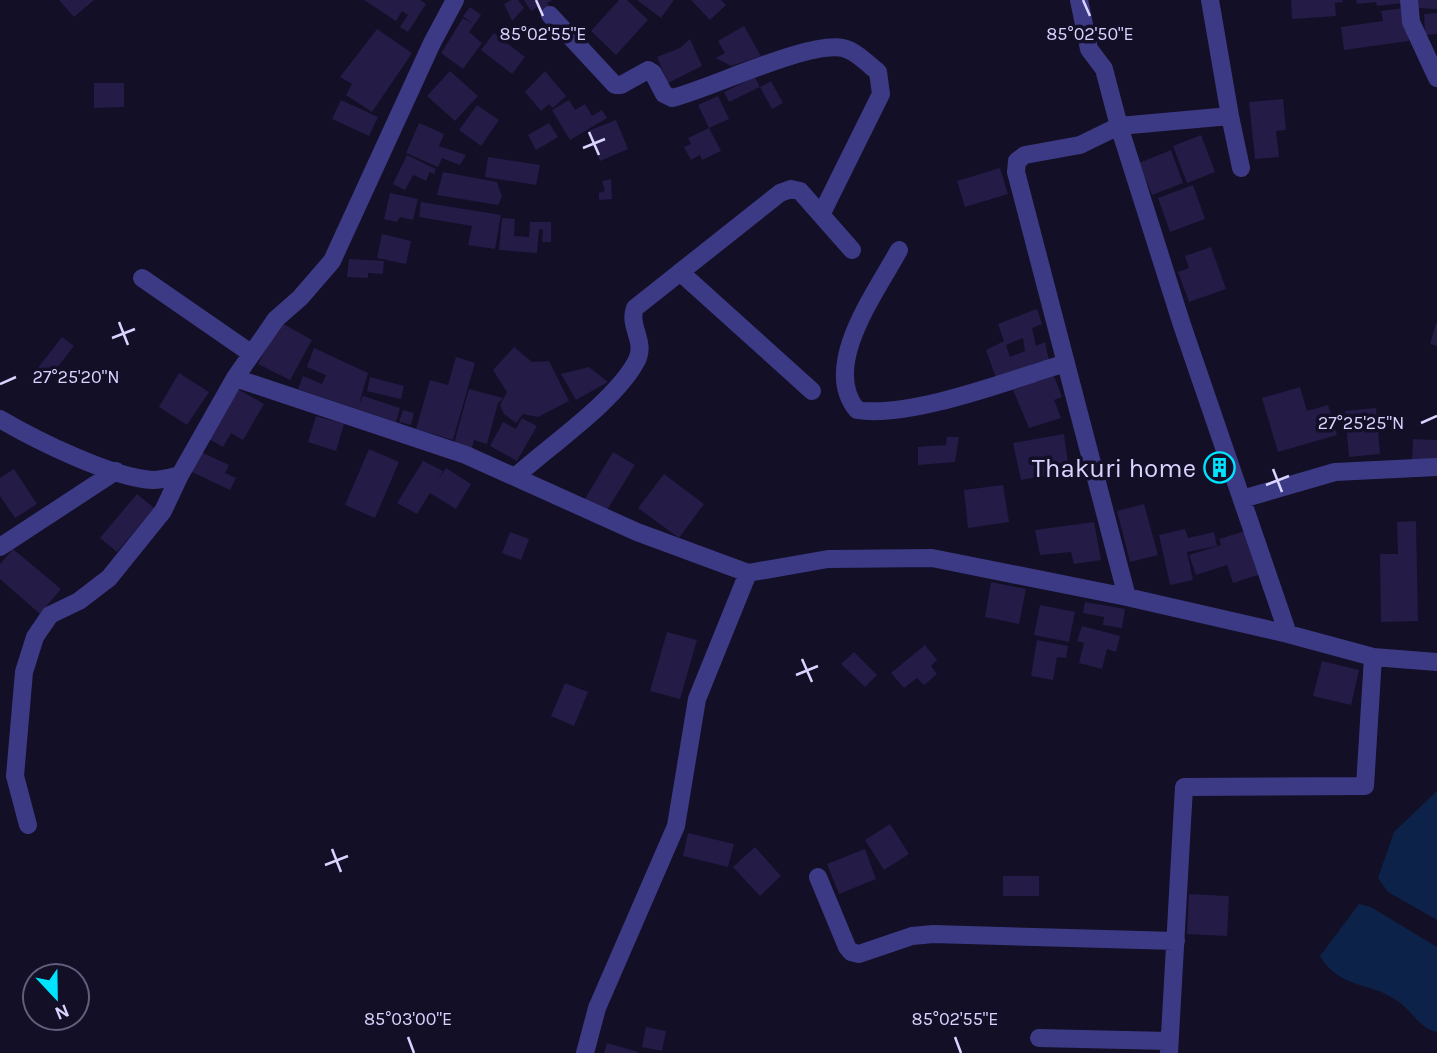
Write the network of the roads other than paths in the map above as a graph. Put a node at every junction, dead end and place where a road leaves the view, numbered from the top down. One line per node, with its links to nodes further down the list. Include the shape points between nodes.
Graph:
1 (455, 0): 15 (street, via 331,261 276,319)
2 (1079, 0): 8 (street, via 1089,49 1104,69)
3 (1210, 0): 7 (street)
4 (1409, 0): 6 (street, via 1411,22)
5 (550, 15): 10 (street, via 615,85 648,70 671,98 796,55 840,47 851,50 878,72 881,94)
6 (1437, 78)
7 (1230, 116): 8 (street); 9 (street)
8 (1119, 126): 16 (street, via 1080,145 1025,155 1017,162); 24 (street)
9 (1241, 168)
10 (821, 215): 11 (street); 13 (street, via 800,191 780,193)
11 (852, 250)
12 (899, 250): 16 (street, via 850,341 845,359 850,401 857,410 936,402)
13 (680, 272): 18 (street); 23 (street, via 635,308 633,323 641,346 620,383)
14 (142, 278): 15 (street)
15 (252, 354): 17 (street)
16 (1066, 363): 27 (street)
17 (235, 378): 22 (street); 23 (street, via 466,455)
18 (812, 391)
19 (0, 419): 21 (street)
20 (1437, 467): 24 (street, via 1335,472)
21 (116, 471): 22 (street, via 154,480); 25 (street)
22 (180, 475): 31 (street, via 163,510 109,578 79,601 50,615 35,637 24,673 15,776)
23 (515, 477): 26 (street, via 637,532)
24 (1242, 499): 28 (street)
25 (0, 547)
26 (748, 573): 27 (street, via 828,559 932,558); 36 (street, via 697,698 676,826 597,1008)
27 (1127, 597): 28 (street)
28 (1288, 634): 29 (street)
29 (1373, 657): 30 (street); 33 (street, via 1365,786 1184,787)
30 (1437, 663)
31 (28, 825)
32 (818, 877): 33 (street, via 847,947 859,954 912,936 933,934)
33 (1176, 941): 35 (street)
34 (1039, 1038): 35 (street)
35 (1169, 1047)
36 (585, 1053)

